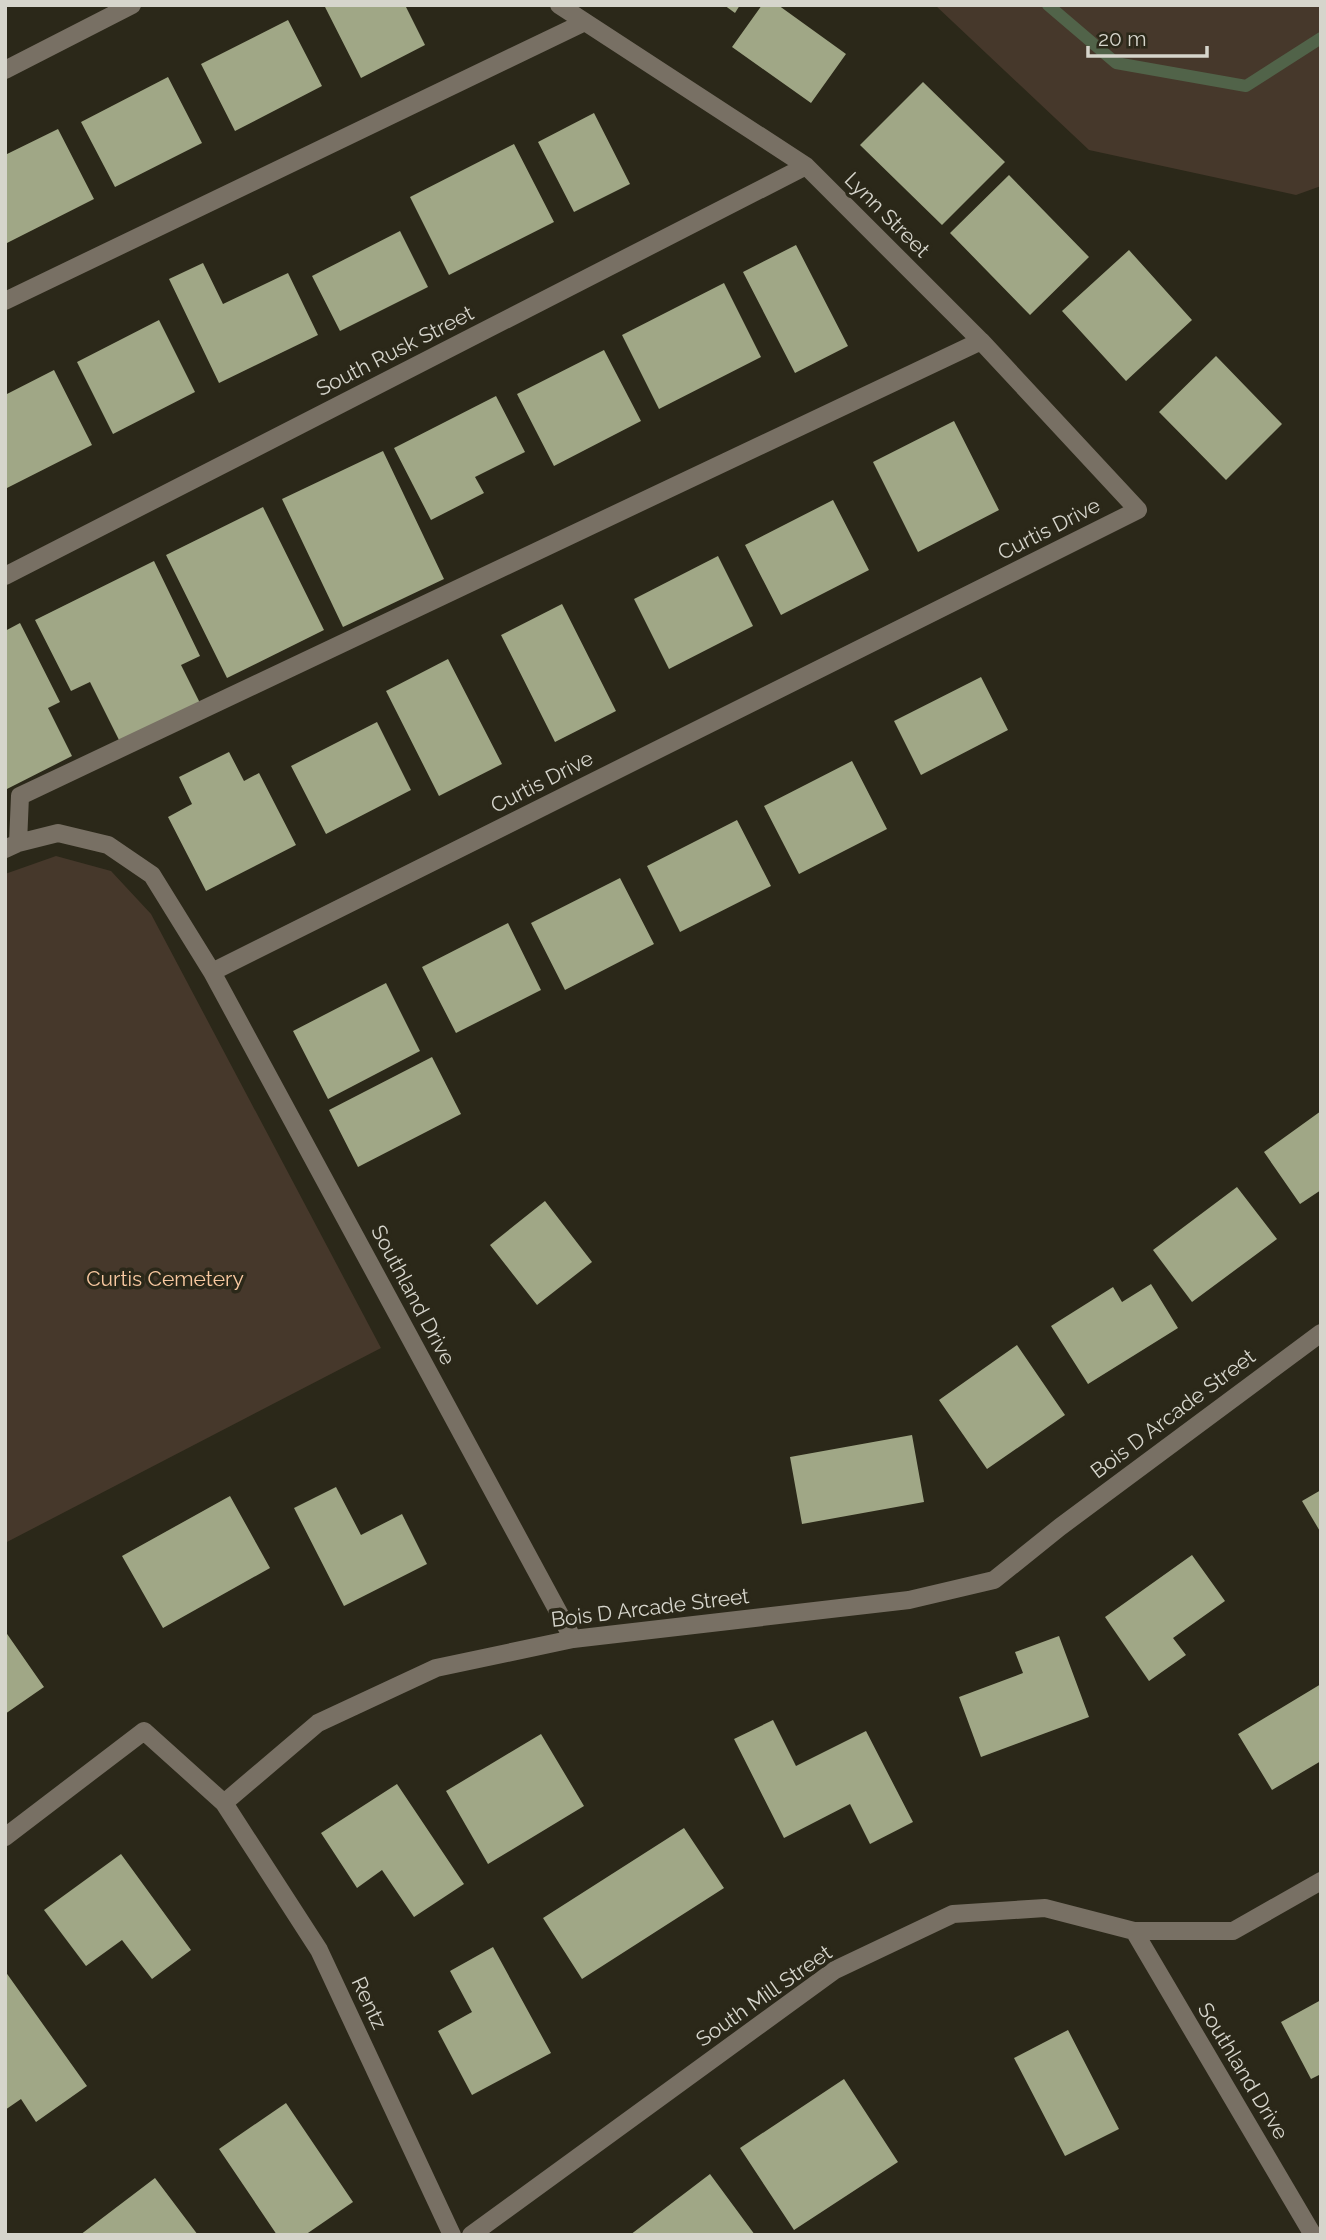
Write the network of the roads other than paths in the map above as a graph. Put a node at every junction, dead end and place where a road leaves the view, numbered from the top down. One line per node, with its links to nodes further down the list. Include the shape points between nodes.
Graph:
1 (132, 5): 4 (street)
2 (559, 5): 3 (street, Lynn Street)
3 (585, 22): 5 (street, Lynn Street); 6 (street)
4 (5, 69)
5 (806, 166): 7 (street, Lynn Street); 9 (street, South Rusk Street)
6 (5, 301)
7 (981, 341): 8 (street, Lynn Street); 10 (street, via 20,796)
8 (1138, 510): 11 (street, Curtis Drive)
9 (5, 576)
10 (11, 846): 11 (street, via 58,833 107,845 152,874)
11 (212, 972): 13 (street, Southland Drive)
12 (1321, 1333): 13 (street, Bois D Arcade Street, via 994,1580 909,1600)
13 (573, 1639): 14 (street, Bois D Arcade Street, via 436,1668 318,1723)
14 (224, 1803): 15 (street, via 144,1731); 18 (street, Rentz, via 319,1950)
15 (5, 1837)
16 (1321, 1881): 17 (street, South Mill Street, via 1233,1931)
17 (1134, 1931): 19 (street, South Mill Street, via 1045,1908 953,1914 835,1970); 20 (street, Southland Drive)
18 (452, 2235)
19 (471, 2235)
20 (1313, 2235)

